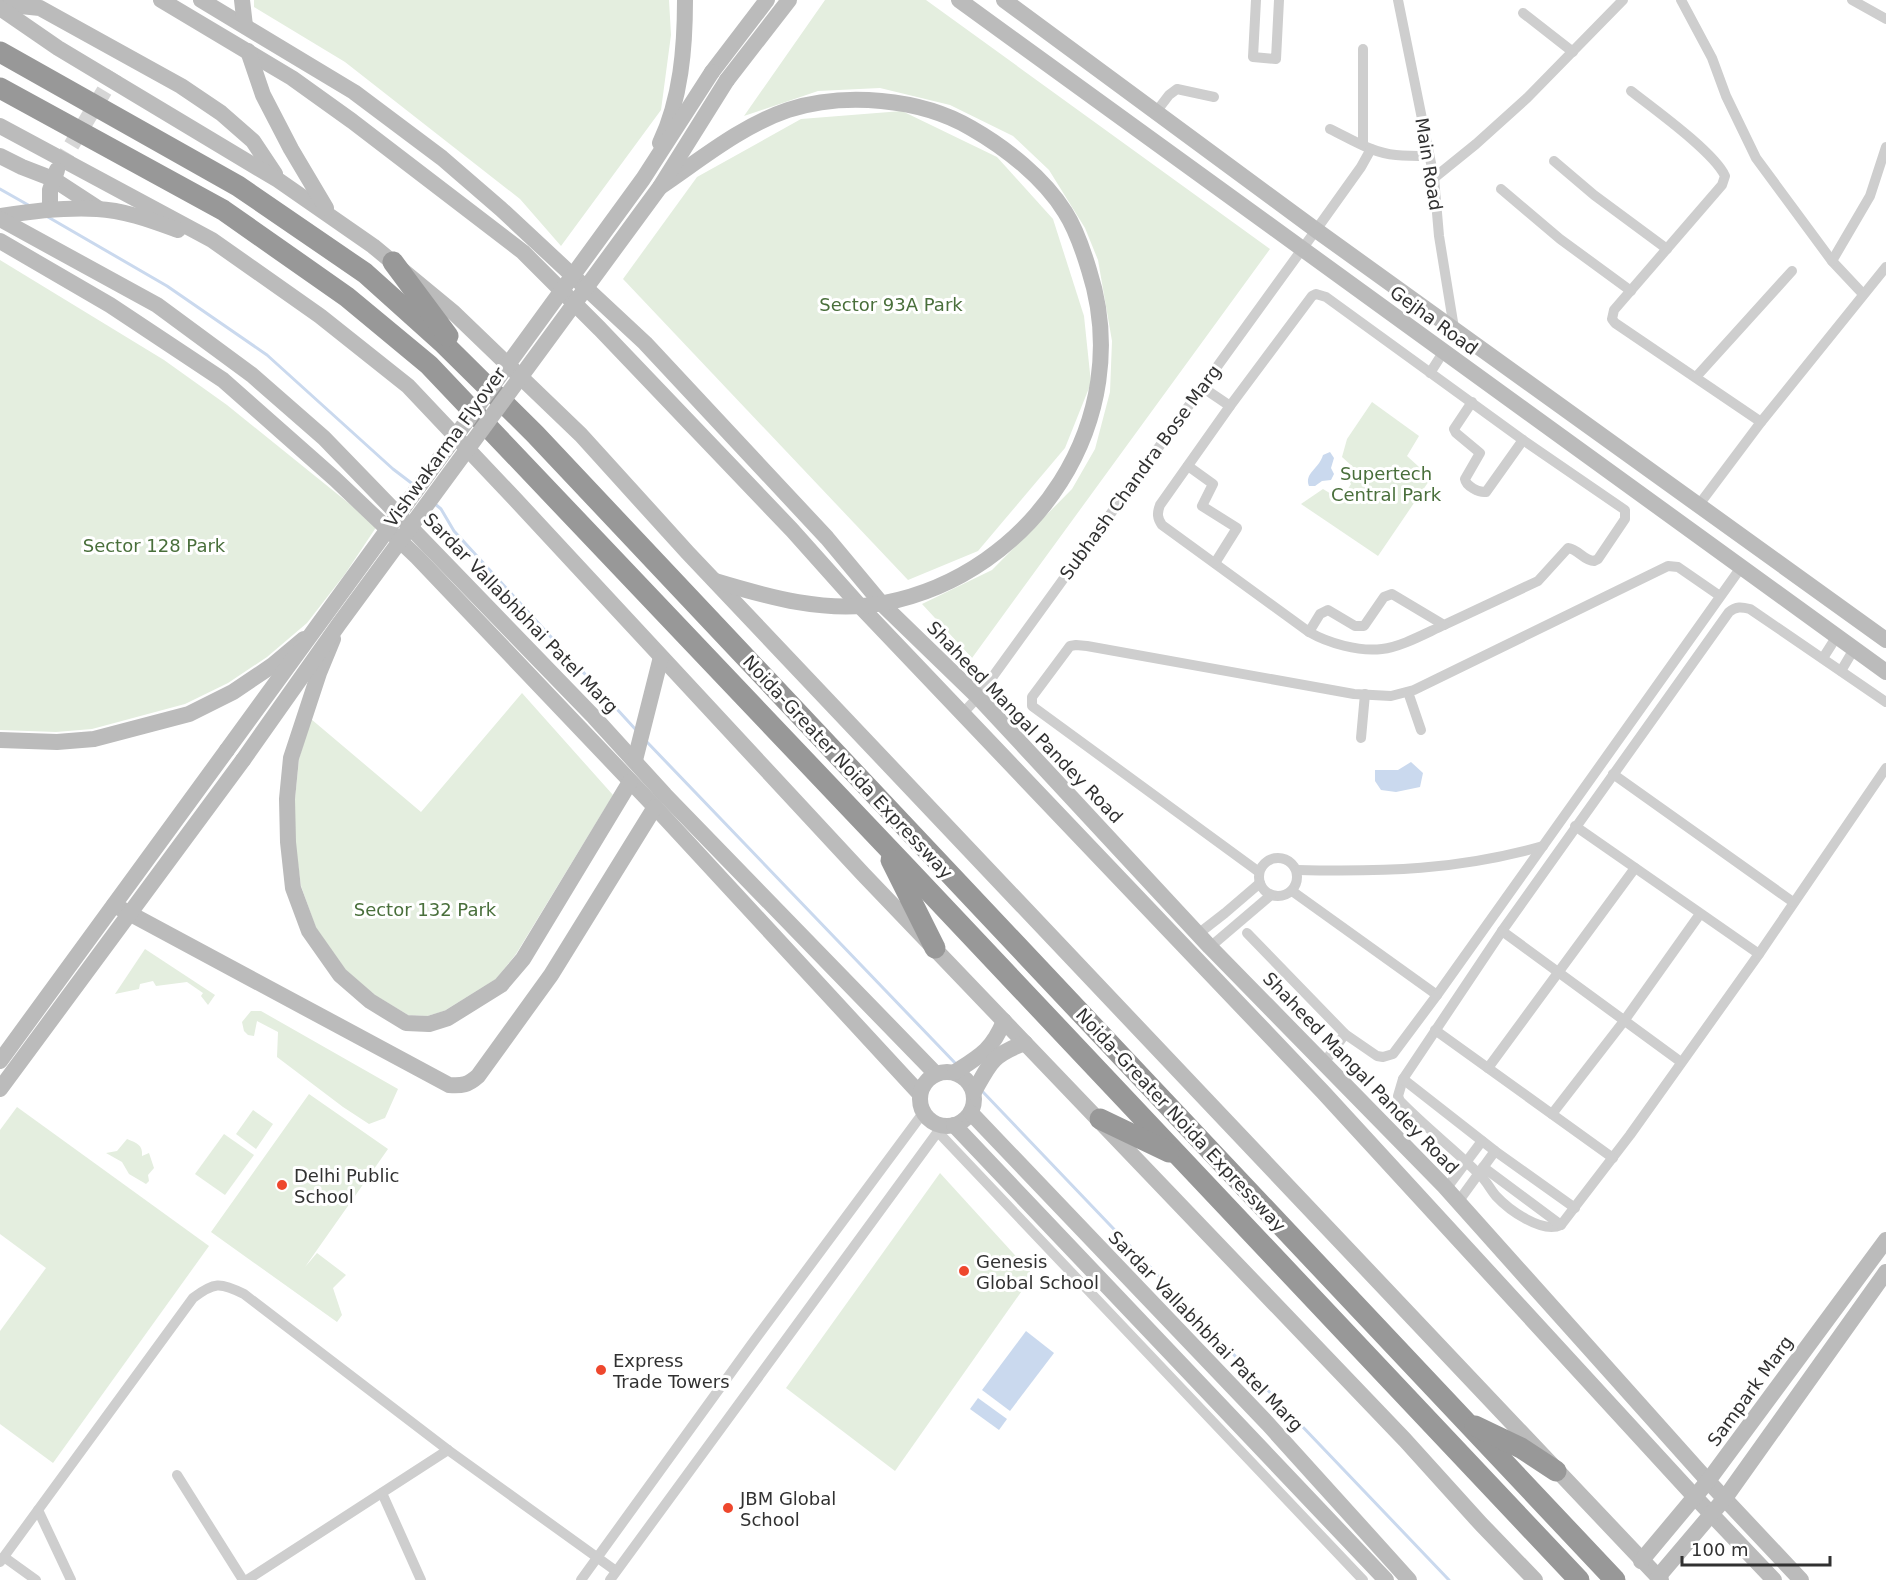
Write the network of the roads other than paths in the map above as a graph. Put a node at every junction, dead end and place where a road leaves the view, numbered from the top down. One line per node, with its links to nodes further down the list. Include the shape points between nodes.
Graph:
1 (161, 0): 22 (street)
2 (201, 0): 20 (street)
3 (242, 0): 20 (street)
4 (685, 0): 41 (street, bridge, via 685,34 669,125)
5 (767, 0): 27 (street, Vishwakarma Flyover)
6 (789, 0): 27 (street, Vishwakarma Flyover)
7 (959, 0): 52 (street, Gejha Road)
8 (1004, 0): 31 (street, Gejha Road)
9 (1256, 0): 10 (street, via 1253,57 1276,59)
10 (1279, 0)
11 (1398, 0): 37 (street, Main Road)
12 (1623, 0): 24 (street)
13 (1694, 0): 15 (street)
14 (1852, 0): 19 (street)
15 (1683, 3): 55 (street, via 1756,158)
16 (37, 4): 17 (street); 25 (street)
17 (0, 6): 42 (street, via 58,48)
18 (1523, 13): 24 (street)
19 (1886, 19)
20 (245, 26): 51 (street, via 354,92 442,158)
21 (1363, 49): 34 (street)
22 (248, 51): 48 (street, via 263,94 311,186); 51 (street)
23 (0, 52): 63 (highway, Noida-Greater Noida Expressway, via 238,186 365,273)
24 (1573, 52): 40 (street, via 1506,117)
25 (126, 54): 26 (street); 42 (street, via 221,112 253,141)
26 (115, 73)
27 (720, 76): 41 (street, Vishwakarma Flyover, bridge); 43 (street, Vishwakarma Flyover, bridge)
28 (0, 88): 104 (highway, Noida-Greater Noida Expressway, via 223,210 347,297 429,365)
29 (1631, 91): 53 (street, via 1670,121 1725,176 1722,185)
30 (1214, 97): 31 (street, via 1178,89)
31 (1156, 112): 49 (street, Gejha Road)
32 (0, 126): 54 (street)
33 (1330, 129): 34 (street)
34 (1367, 147): 37 (street, via 1395,155); 49 (street, Subhash Chandra Bose Marg)
35 (1886, 147): 55 (street, via 1870,196)
36 (0, 156): 39 (street, via 22,167)
37 (1429, 156): 40 (street, Main Road)
38 (1554, 161): 53 (street)
39 (56, 172): 45 (street); 46 (street)
40 (1434, 178): 61 (street, Main Road)
41 (643, 179): 81 (street, Vishwakarma Flyover, bridge)
42 (279, 180): 48 (street)
43 (660, 187): 77 (street, via 724,143 788,110 827,102 872,100 916,105 958,120 999,144 1036,177 1064,211 1082,248 1097,295 1103,341 1100,384 1090,422 1069,470 1031,523 992,557 960,576); 79 (street, Vishwakarma Flyover, bridge)
44 (1501, 189): 59 (street)
45 (99, 209): 46 (street); 54 (street, via 176,230)
46 (49, 210): 47 (street)
47 (5, 216): 98 (street, Sardar Vallabhbhai Patel Marg, via 157,305 252,375 324,438)
48 (332, 216): 56 (street)
49 (1316, 230): 52 (street, Subhash Chandra Bose Marg); 61 (street, Gejha Road)
50 (0, 241): 101 (street, Sardar Vallabhbhai Patel Marg, via 110,305 223,380 335,478 417,557)
51 (528, 246): 77 (street, Shaheed Mangal Pandey Road, via 645,343 827,538); 78 (street, via 616,346)
52 (1302, 249): 62 (street, Gejha Road); 66 (street, Subhash Chandra Bose Marg)
53 (1667, 249): 59 (street)
54 (234, 255): 86 (street, via 408,386)
55 (1832, 261): 60 (street)
56 (393, 262): 63 (highway); 75 (street, via 454,313 581,435)
57 (1886, 267): 60 (street)
58 (1792, 272): 65 (street)
59 (1631, 291): 65 (street, via 1612,315 1615,323)
60 (1863, 294): 69 (street)
61 (1454, 328): 72 (street, Gejha Road)
62 (1444, 351): 64 (street); 74 (street, Gejha Road)
63 (468, 368): 156 (highway, Noida-Greater Noida Expressway, via 536,434)
64 (1430, 373): 67 (street); 68 (street, via 1326,297 1316,294)
65 (1696, 377): 69 (street)
66 (1202, 387): 68 (street); 92 (street, Subhash Chandra Bose Marg)
67 (1472, 402): 70 (street); 70 (street, via 1454,429 1480,453 1466,476 1467,484 1486,492)
68 (1230, 406): 71 (street)
69 (1761, 422): 72 (street)
70 (1523, 440): 80 (street, via 1625,510 1625,519 1594,561 1568,548 1538,581)
71 (1188, 466): 73 (street, via 1160,505 1158,519); 73 (street, via 1213,484 1202,506 1237,528)
72 (1698, 506): 84 (street, Gejha Road)
73 (1215, 563): 82 (street)
74 (1742, 566): 76 (street); 83 (street, Gejha Road)
75 (714, 580): 78 (street, via 779,600); 158 (street)
76 (1720, 596): 90 (street, via 1678,567 1668,566); 105 (street)
77 (882, 604): 78 (street); 92 (street, Shaheed Mangal Pandey Road)
78 (860, 605): 94 (street)
79 (339, 624): 101 (street, bridge, via 291,758 287,799 293,888 309,931 340,975 370,1001 406,1023 429,1024 448,1018 501,985 523,959); 113 (street, Vishwakarma Flyover, bridge, via 243,760)
80 (1444, 625): 82 (street, via 1381,649 1333,642); 82 (street, via 1392,594 1384,597 1364,626 1355,626 1328,610 1320,614)
81 (314, 630): 97 (street, bridge, via 233,692 189,714 94,739); 113 (street, Vishwakarma Flyover, bridge, via 169,830)
82 (1309, 632)
83 (1838, 636): 85 (street, Gejha Road); 87 (street)
84 (1886, 640)
85 (1854, 649): 88 (street); 89 (street, Gejha Road)
86 (661, 657): 98 (street); 120 (street)
87 (1822, 658): 88 (street); 100 (street, via 1750,609 1732,609)
88 (1841, 671): 93 (street)
89 (1886, 672)
90 (1408, 692): 91 (street, via 1391,696); 95 (street)
91 (1365, 694): 96 (street); 108 (street, via 1076,645 1066,651 1032,697 1032,706)
92 (978, 697): 94 (street, Subhash Chandra Bose Marg); 118 (street, Shaheed Mangal Pandey Road)
93 (1886, 702)
94 (963, 713): 162 (street, via 1323,1092)
95 (1421, 730)
96 (1361, 738)
97 (0, 740)
98 (636, 752): 134 (street, Sardar Vallabhbhai Patel Marg, via 665,795)
99 (1886, 768): 111 (street)
100 (1613, 774): 103 (street); 111 (street)
101 (630, 782): 102 (street, Sardar Vallabhbhai Patel Marg)
102 (655, 807): 113 (street, via 551,975 478,1076 461,1086 449,1085); 138 (street, Sardar Vallabhbhai Patel Marg, via 774,946)
103 (1575, 826): 106 (street); 116 (street)
104 (880, 839): 120 (highway); 146 (highway, Noida-Greater Noida Expressway)
105 (1543, 846): 107 (street, via 1446,867); 123 (street)
106 (1635, 868): 114 (street); 122 (street)
107 (1297, 870): 108 (street, via 1286,858 1275,857 1265,862); 109 (street)
108 (1259, 877): 110 (street); 112 (street)
109 (1292, 891): 110 (street, via 1282,896); 123 (street)
110 (1271, 895): 115 (street)
111 (1793, 902): 121 (street)
112 (1231, 908): 115 (street); 118 (street)
113 (121, 909): 129 (street); 136 (street)
114 (1700, 914): 121 (street); 125 (street)
115 (1243, 920): 119 (street)
116 (1502, 931): 122 (street); 126 (street)
117 (1247, 933): 127 (street)
118 (1198, 934): 119 (street, Shaheed Mangal Pandey Road)
119 (1210, 947): 131 (street, Shaheed Mangal Pandey Road)
120 (935, 948): 124 (street)
121 (1759, 954): 130 (street)
122 (1560, 973): 125 (street); 132 (street)
123 (1437, 995): 127 (street, via 1393,1054 1377,1056)
124 (1004, 1021): 128 (street); 133 (street, via 989,1047)
125 (1624, 1022): 130 (street); 141 (street)
126 (1435, 1030): 132 (street); 135 (street)
127 (1345, 1034): 131 (street)
128 (1025, 1043): 137 (street, via 999,1054); 142 (street)
129 (0, 1061)
130 (1681, 1062): 147 (street)
131 (1324, 1063): 150 (street, Shaheed Mangal Pandey Road)
132 (1488, 1068): 141 (street)
133 (955, 1072): 134 (street); 137 (street, via 970,1083)
134 (936, 1074): 138 (street, via 925,1082)
135 (1403, 1079): 144 (street); 148 (street, via 1400,1101)
136 (0, 1089)
137 (974, 1092): 140 (street)
138 (920, 1094): 139 (street)
139 (923, 1113): 143 (street); 166 (street)
140 (970, 1113): 143 (street, via 964,1121); 178 (street, Sardar Vallabhbhai Patel Marg, via 1269,1424)
141 (1552, 1114): 147 (street)
142 (1100, 1119): 146 (highway); 179 (street)
143 (945, 1128): 169 (street); 176 (street); 177 (street)
144 (1482, 1141): 145 (street); 148 (street)
145 (1495, 1151): 149 (street); 152 (street)
146 (1181, 1158): 180 (highway, Noida-Greater Noida Expressway)
147 (1613, 1158): 152 (street)
148 (1466, 1163): 149 (street); 150 (street)
149 (1481, 1170): 151 (street); 153 (street); 153 (street, via 1497,1198 1522,1216 1545,1226)
150 (1446, 1189): 151 (street, Shaheed Mangal Pandey Road)
151 (1458, 1202): 160 (street, Shaheed Mangal Pandey Road)
152 (1575, 1208): 153 (street)
153 (1561, 1225)
154 (1886, 1240): 160 (street, Sampark Marg)
155 (1886, 1272): 163 (street)
156 (1466, 1423): 158 (highway, via 1491,1432); 181 (highway, Noida-Greater Noida Expressway)
157 (448, 1450): 161 (street); 164 (street, via 244,1294 217,1284 193,1298); 166 (street)
158 (1556, 1471): 168 (street)
159 (177, 1474): 173 (street)
160 (1708, 1481): 162 (street, Sampark Marg); 163 (street, Shaheed Mangal Pandey Road)
161 (382, 1493): 173 (street); 174 (street)
162 (1695, 1497): 165 (street); 168 (street, Sampark Marg)
163 (1725, 1498): 165 (street); 183 (street, Shaheed Mangal Pandey Road)
164 (38, 1510): 167 (street); 172 (street)
165 (1712, 1513): 170 (street); 182 (street)
166 (597, 1557): 169 (street); 175 (street)
167 (2, 1559): 171 (street)
168 (1641, 1561): 170 (street)
169 (613, 1576)
170 (1660, 1578)
171 (36, 1580)
172 (71, 1580)
173 (245, 1580)
174 (421, 1580)
175 (581, 1580)
176 (1363, 1580)
177 (1386, 1580)
178 (1409, 1580)
179 (1535, 1580)
180 (1579, 1580)
181 (1615, 1580)
182 (1774, 1580)
183 (1802, 1580)

